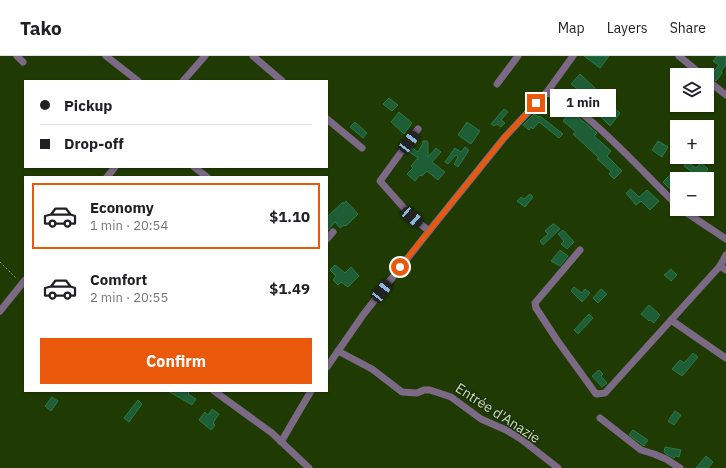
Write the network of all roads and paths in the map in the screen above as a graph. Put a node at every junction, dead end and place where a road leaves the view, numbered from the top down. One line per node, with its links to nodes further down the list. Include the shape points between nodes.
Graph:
1 (17, 56): 8 (street)
2 (106, 56): 10 (street)
3 (205, 56): 11 (street)
4 (253, 56): 12 (street)
5 (518, 56): 13 (street)
6 (573, 56): 15 (street)
7 (679, 56): 9 (street)
8 (23, 62)
9 (694, 68)
10 (137, 80)
11 (184, 80)
12 (281, 80)
13 (497, 84)
14 (714, 86): 16 (street)
15 (547, 92): 24 (street, via 581,113); 26 (street, via 504,138)
16 (726, 95)
17 (328, 120): 19 (street)
18 (418, 129): 26 (street, via 380,181)
19 (362, 148)
20 (114, 168): 22 (street)
21 (195, 168): 23 (street)
22 (108, 176)
23 (206, 176)
24 (670, 198)
25 (692, 216): 29 (street)
26 (428, 231): 37 (street)
27 (333, 232): 28 (street)
28 (328, 238)
29 (726, 239)
30 (580, 250): 36 (street, via 535,303 557,340 596,394 605,393)
31 (726, 255): 33 (street)
32 (0, 262): 34 (path)
33 (723, 268): 36 (street)
34 (23, 282): 35 (street)
35 (0, 311)
36 (671, 320): 38 (street)
37 (338, 351): 39 (street); 45 (street, Entrée d'Anazie, via 372,369 402,392 417,393 430,390 451,396 481,419 521,440)
38 (726, 358)
39 (328, 366)
40 (215, 392): 43 (street)
41 (310, 392): 43 (street)
42 (600, 418): 46 (street, via 641,450 666,459)
43 (281, 442): 44 (street)
44 (309, 468)
45 (558, 468)
46 (680, 468)

